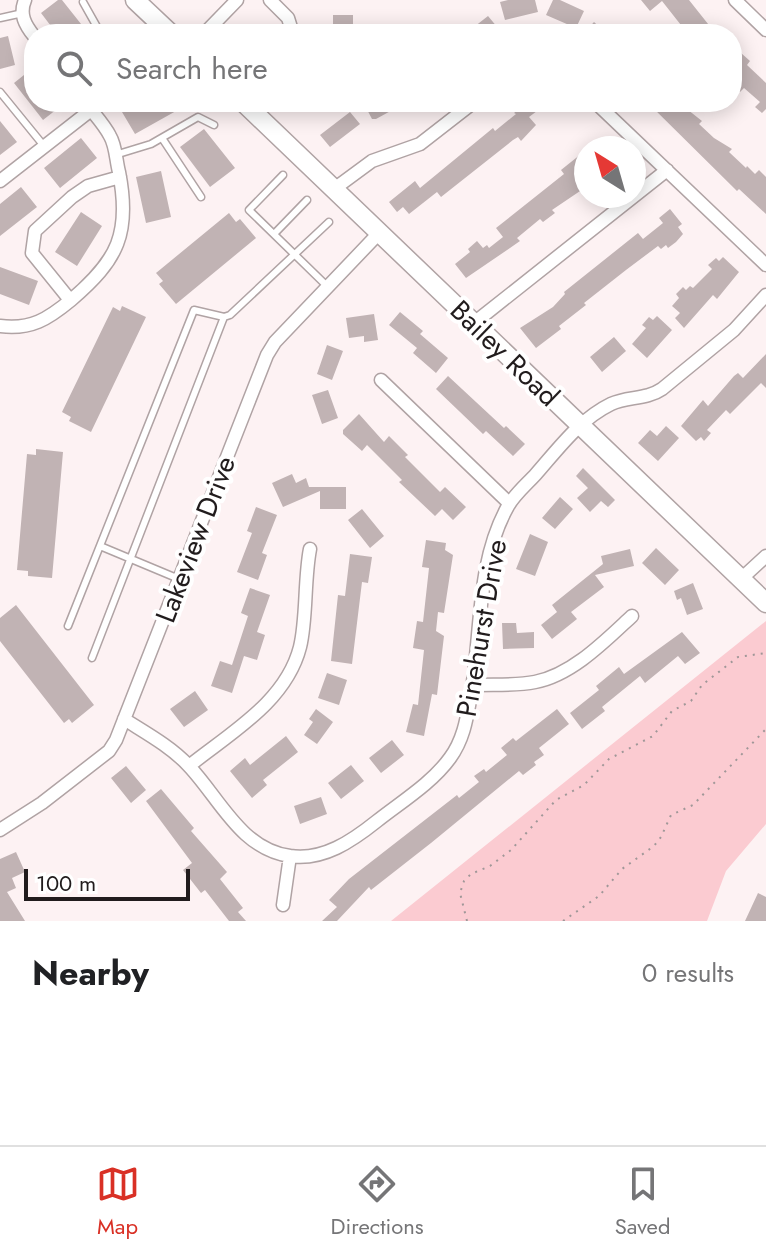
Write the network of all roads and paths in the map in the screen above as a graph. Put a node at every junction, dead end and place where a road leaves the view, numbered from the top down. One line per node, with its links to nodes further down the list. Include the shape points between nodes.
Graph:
1 (135, 0): 10 (street)
2 (237, 0): 11 (street)
3 (270, 0): 12 (street)
4 (735, 0): 13 (street)
5 (83, 2): 9 (lane)
6 (24, 3): 7 (lane); 8 (street)
7 (0, 18)
8 (26, 24)
9 (95, 24)
10 (160, 24)
11 (214, 24)
12 (290, 24)
13 (766, 30)
14 (0, 92): 22 (lane)
15 (81, 112): 22 (street)
16 (92, 112): 23 (street, via 112,138)
17 (253, 112): 28 (street, Bailey Road)
18 (461, 112): 28 (street, via 420,144 372,161)
19 (606, 112): 24 (street)
20 (214, 125): 21 (lane, via 198,117)
21 (162, 138): 23 (lane); 29 (lane)
22 (44, 146): 27 (street)
23 (115, 155): 26 (street)
24 (667, 170): 35 (street); 40 (street)
25 (283, 175): 33 (lane, via 249,210)
26 (120, 177): 38 (street, via 125,201 115,249 97,277); 38 (street, via 88,186 35,231 32,253)
27 (0, 181)
28 (334, 189): 32 (street, Bailey Road)
29 (201, 197)
30 (307, 200): 33 (lane)
31 (329, 222): 34 (lane)
32 (380, 232): 36 (street, Lakeview Drive); 40 (street, Bailey Road)
33 (274, 234): 34 (lane)
34 (295, 254): 36 (lane); 39 (lane)
35 (766, 265)
36 (328, 287): 49 (street, Lakeview Drive, via 267,355)
37 (766, 295): 43 (street, Pinehurst Drive, via 734,330 662,389 611,404)
38 (70, 300): 41 (street, via 33,326)
39 (224, 317): 45 (lane, via 194,310); 48 (lane)
40 (474, 323): 43 (street, Bailey Road)
41 (0, 326)
42 (381, 380): 44 (street)
43 (579, 425): 44 (street, Pinehurst Drive); 50 (street, Bailey Road)
44 (509, 503): 56 (street, Pinehurst Drive, via 487,560)
45 (100, 546): 48 (lane); 53 (lane)
46 (310, 549): 59 (street, via 300,645 288,677 263,707)
47 (766, 556): 50 (street)
48 (130, 558): 49 (lane); 55 (lane)
49 (179, 579): 57 (street, Lakeview Drive)
50 (741, 579): 51 (street, Bailey Road)
51 (766, 603)
52 (632, 616): 56 (street, via 552,677 527,684)
53 (68, 626)
54 (766, 653): 63 (path, via 738,657 702,685 691,701 672,711 653,736 609,759 584,785 556,800 511,850 471,874 460,893)
55 (92, 658)
56 (472, 685): 61 (street, Pinehurst Drive, via 460,742 435,775 349,842 328,852)
57 (124, 719): 59 (street, Pinehurst Drive); 60 (street, Lakeview Drive, via 109,751)
58 (766, 729): 64 (path, via 693,805 671,815 654,846)
59 (189, 766): 61 (street, Pinehurst Drive, via 245,834)
60 (0, 830)
61 (290, 856): 62 (street)
62 (283, 905)
63 (467, 921)
64 (563, 921)

